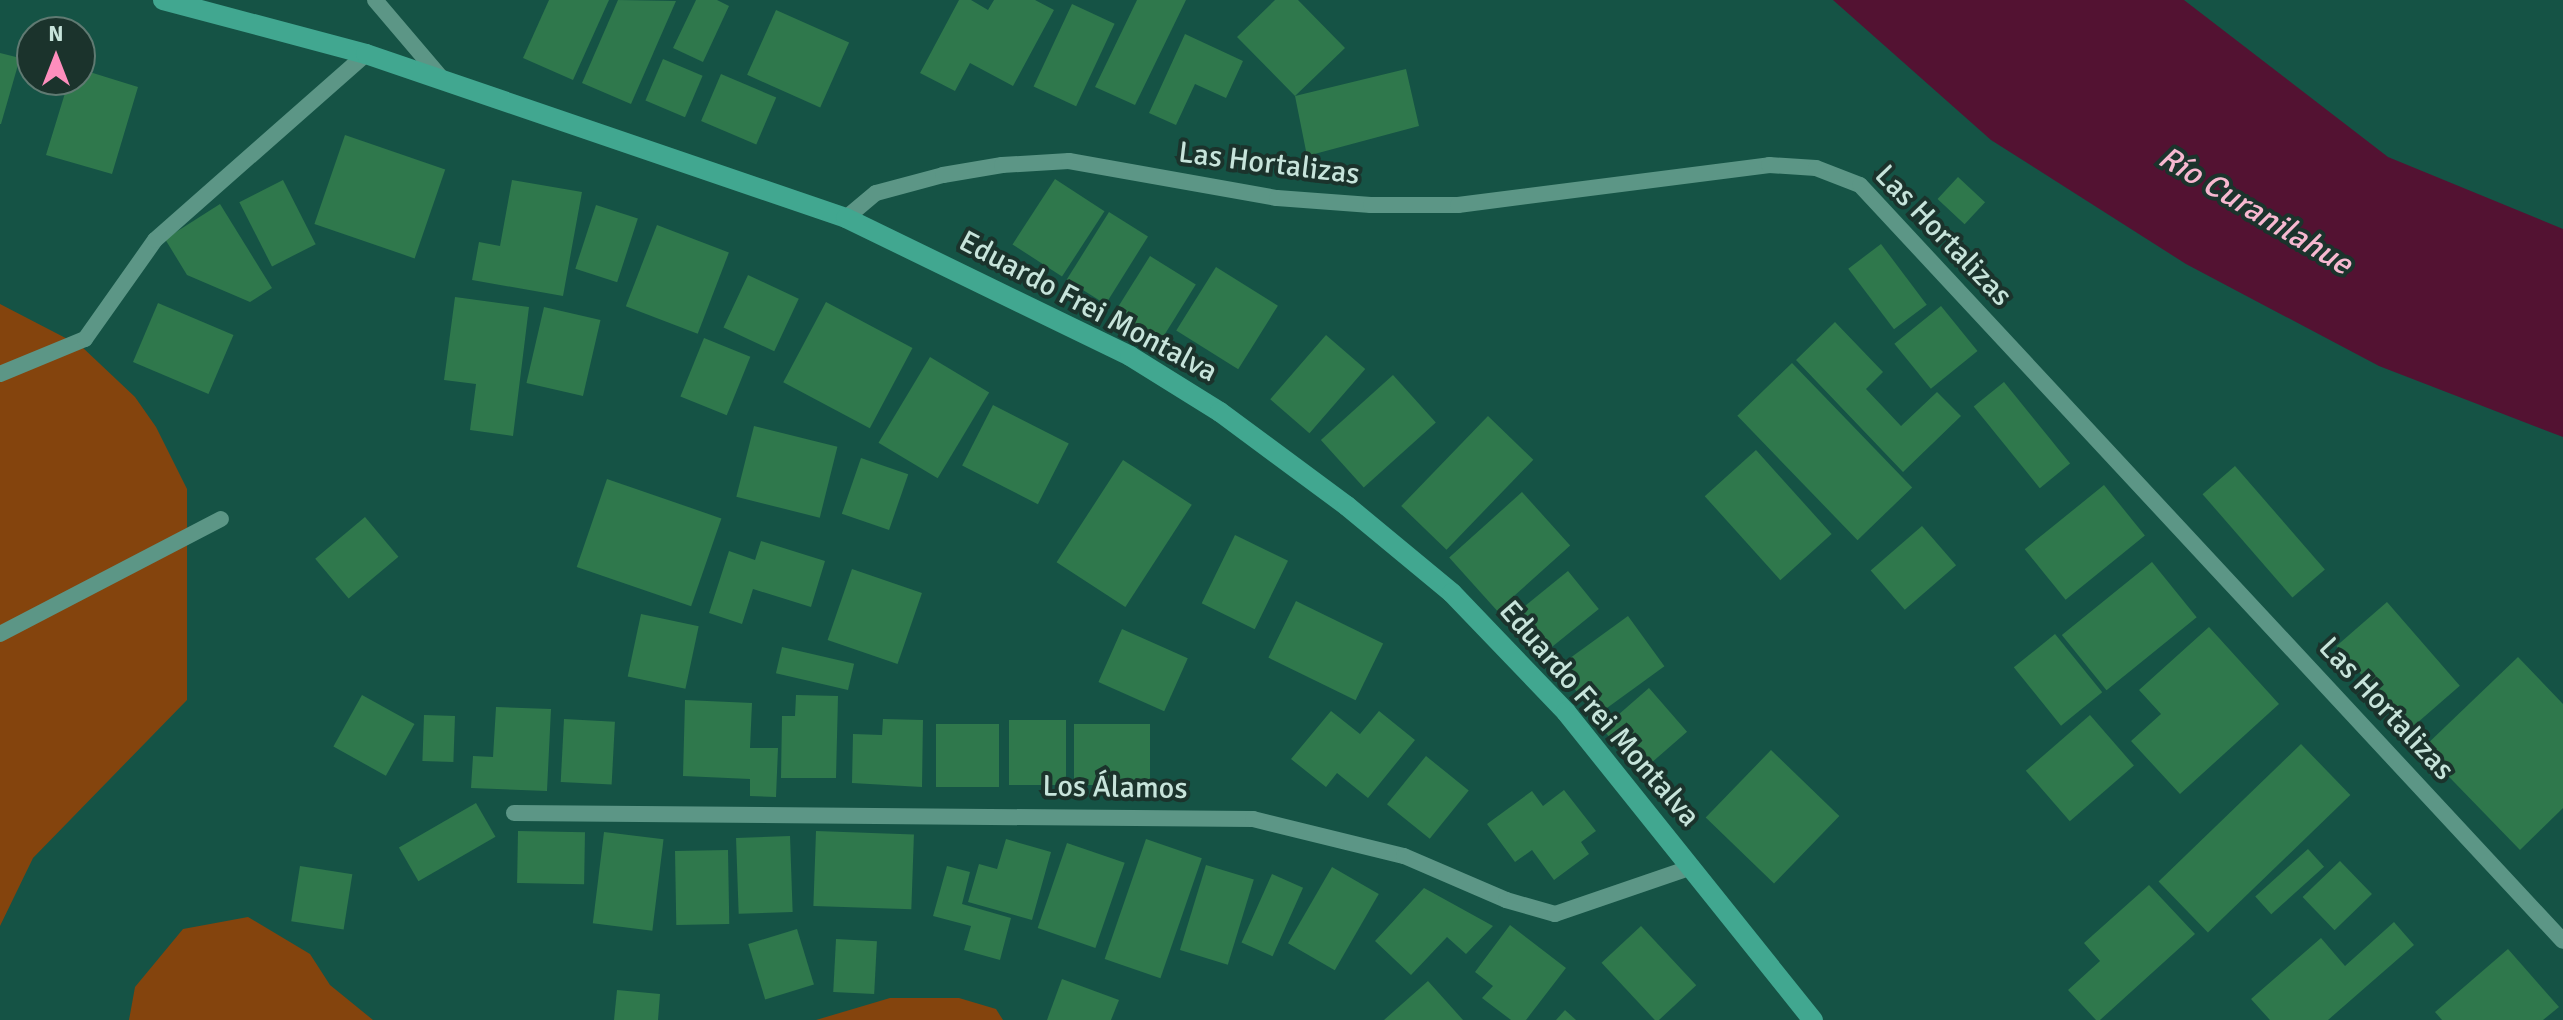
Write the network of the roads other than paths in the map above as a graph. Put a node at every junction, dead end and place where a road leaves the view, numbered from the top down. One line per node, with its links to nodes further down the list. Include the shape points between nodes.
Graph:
1 (163, 0): 3 (main road, Eduardo Frei Montalva)
2 (375, 0): 4 (street)
3 (366, 54): 4 (main road, Eduardo Frei Montalva); 6 (street, via 155,240 85,339)
4 (444, 81): 5 (main road, Eduardo Frei Montalva)
5 (846, 218): 10 (main road, Eduardo Frei Montalva, via 1130,356 1220,412 1347,506 1473,615 1566,712); 11 (street, Las Hortalizas, via 876,193 943,175 1069,161 1277,198 1371,205 1458,205 1769,165 1816,168 1860,185)
6 (0, 374)
7 (221, 519): 8 (street)
8 (0, 634)
9 (514, 813): 10 (street, Los Álamos, via 1253,819 1404,856 1506,900 1555,914)
10 (1692, 867): 12 (main road, Eduardo Frei Montalva)
11 (2563, 941)
12 (1813, 1020)

